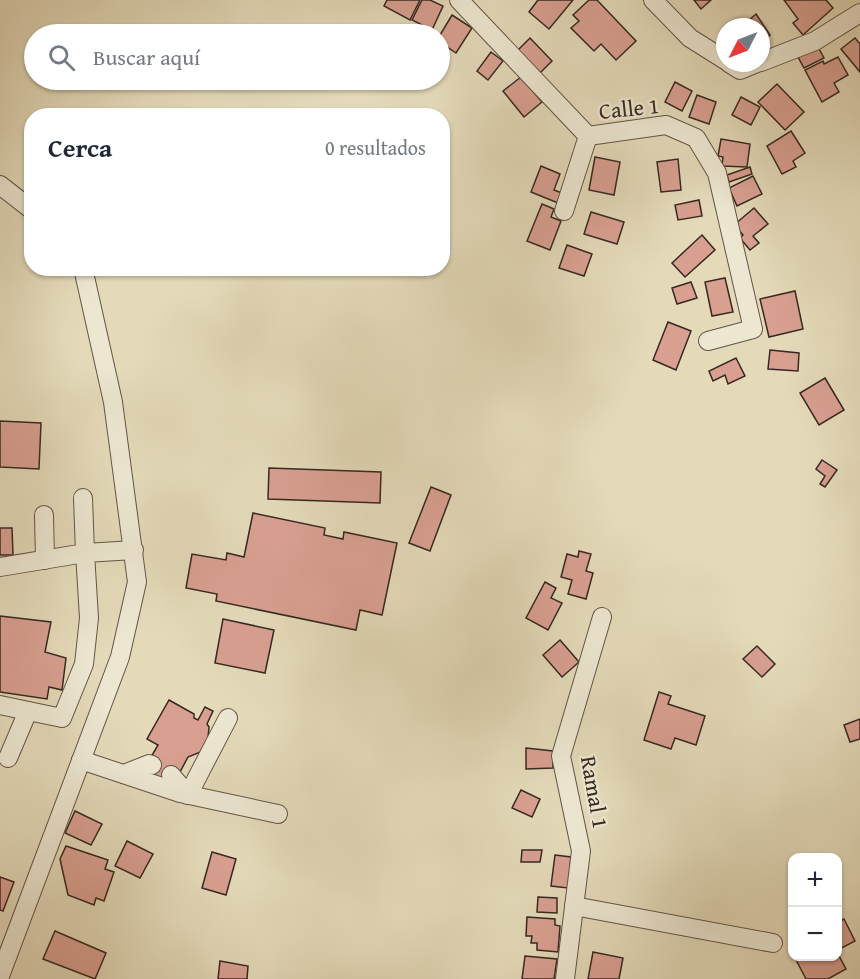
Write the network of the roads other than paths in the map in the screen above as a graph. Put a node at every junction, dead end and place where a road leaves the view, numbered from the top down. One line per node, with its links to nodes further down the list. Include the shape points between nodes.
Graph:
1 (459, 0): 6 (street, Calle 1)
2 (653, 0): 4 (street, via 690,38)
3 (860, 14): 5 (street, via 815,41)
4 (716, 54)
5 (770, 58)
6 (588, 136): 9 (street); 11 (street, Calle 1, via 666,125 696,138 717,173 753,329)
7 (4, 193): 8 (street)
8 (24, 205)
9 (564, 211)
10 (85, 276): 14 (street, via 113,402)
11 (708, 341)
12 (82, 498): 15 (street)
13 (44, 515): 16 (street)
14 (134, 550): 15 (street); 23 (street, via 137,582 120,657)
15 (85, 553): 16 (street); 20 (street, via 89,618 84,664 62,718)
16 (45, 560): 17 (street)
17 (0, 567)
18 (602, 617): 29 (street, Ramal 1, via 561,756 581,851)
19 (0, 705): 20 (street)
20 (28, 711): 22 (street)
21 (228, 717): 27 (street)
22 (8, 758)
23 (81, 760): 25 (street); 31 (street)
24 (152, 765): 25 (street)
25 (124, 774): 27 (street)
26 (171, 776): 27 (street)
27 (189, 795): 28 (street)
28 (278, 814)
29 (574, 906): 30 (street); 32 (street, Ramal 1)
30 (773, 943)
31 (0, 975)
32 (565, 979)

